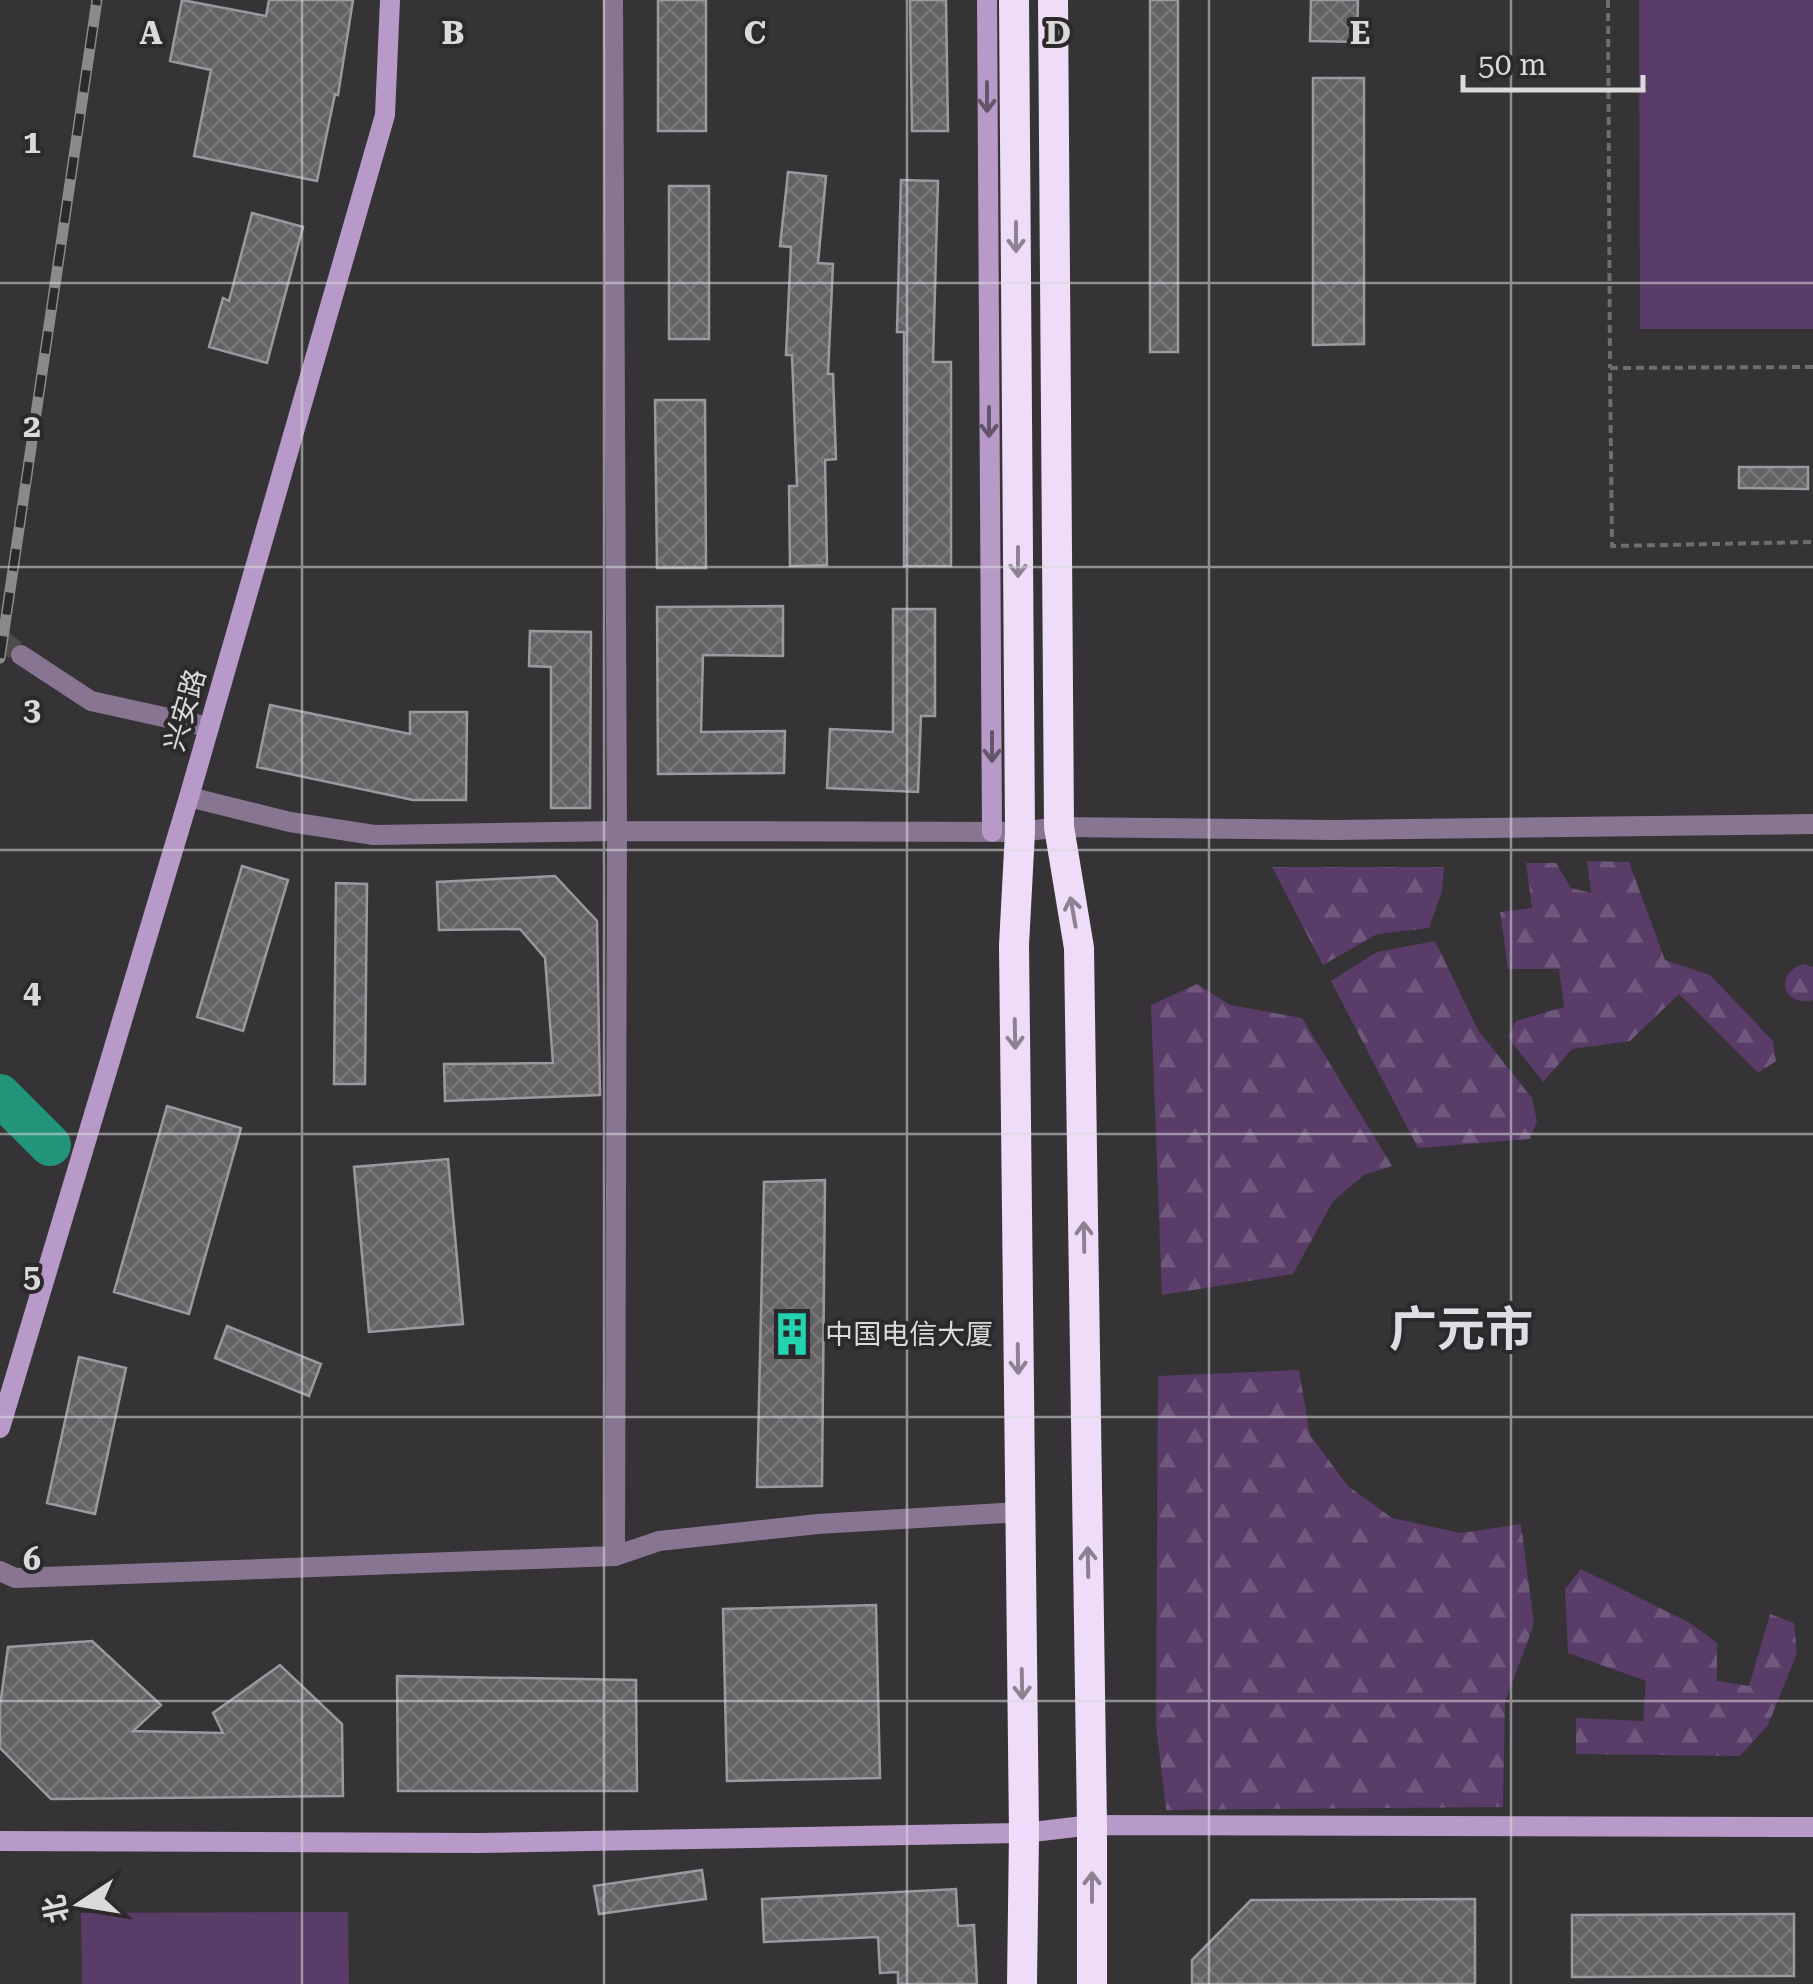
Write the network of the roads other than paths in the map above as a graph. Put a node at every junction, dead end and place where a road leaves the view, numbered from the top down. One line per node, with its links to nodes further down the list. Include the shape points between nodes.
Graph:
1 (390, 0): 7 (street, 兴安路, via 385,114)
2 (612, 0): 11 (street)
3 (986, 0): 12 (street, one-way to 12)
4 (1014, 0): 12 (highway, one-way to 12)
5 (1053, 0): 10 (highway)
6 (21, 655): 7 (street, via 92,701)
7 (209, 727): 8 (street, 兴安路)
8 (189, 797): 11 (street, via 374,835); 13 (street, 兴安路)
9 (1813, 824): 10 (street)
10 (1059, 828): 12 (street); 17 (highway, one-way to 10, via 1079,948)
11 (618, 831): 12 (street); 15 (street)
12 (1006, 832): 14 (highway, one-way to 14, via 1014,945)
13 (0, 1428)
14 (1020, 1512): 15 (street, via 798,1526 659,1542); 19 (highway, one-way to 19)
15 (615, 1556): 16 (street, via 15,1578)
16 (0, 1571)
17 (1092, 1825): 18 (street); 19 (street); 22 (highway, one-way to 17)
18 (1813, 1828)
19 (1024, 1833): 20 (street, via 478,1843); 21 (highway)
20 (0, 1841)
21 (1022, 1984)
22 (1092, 1984)

